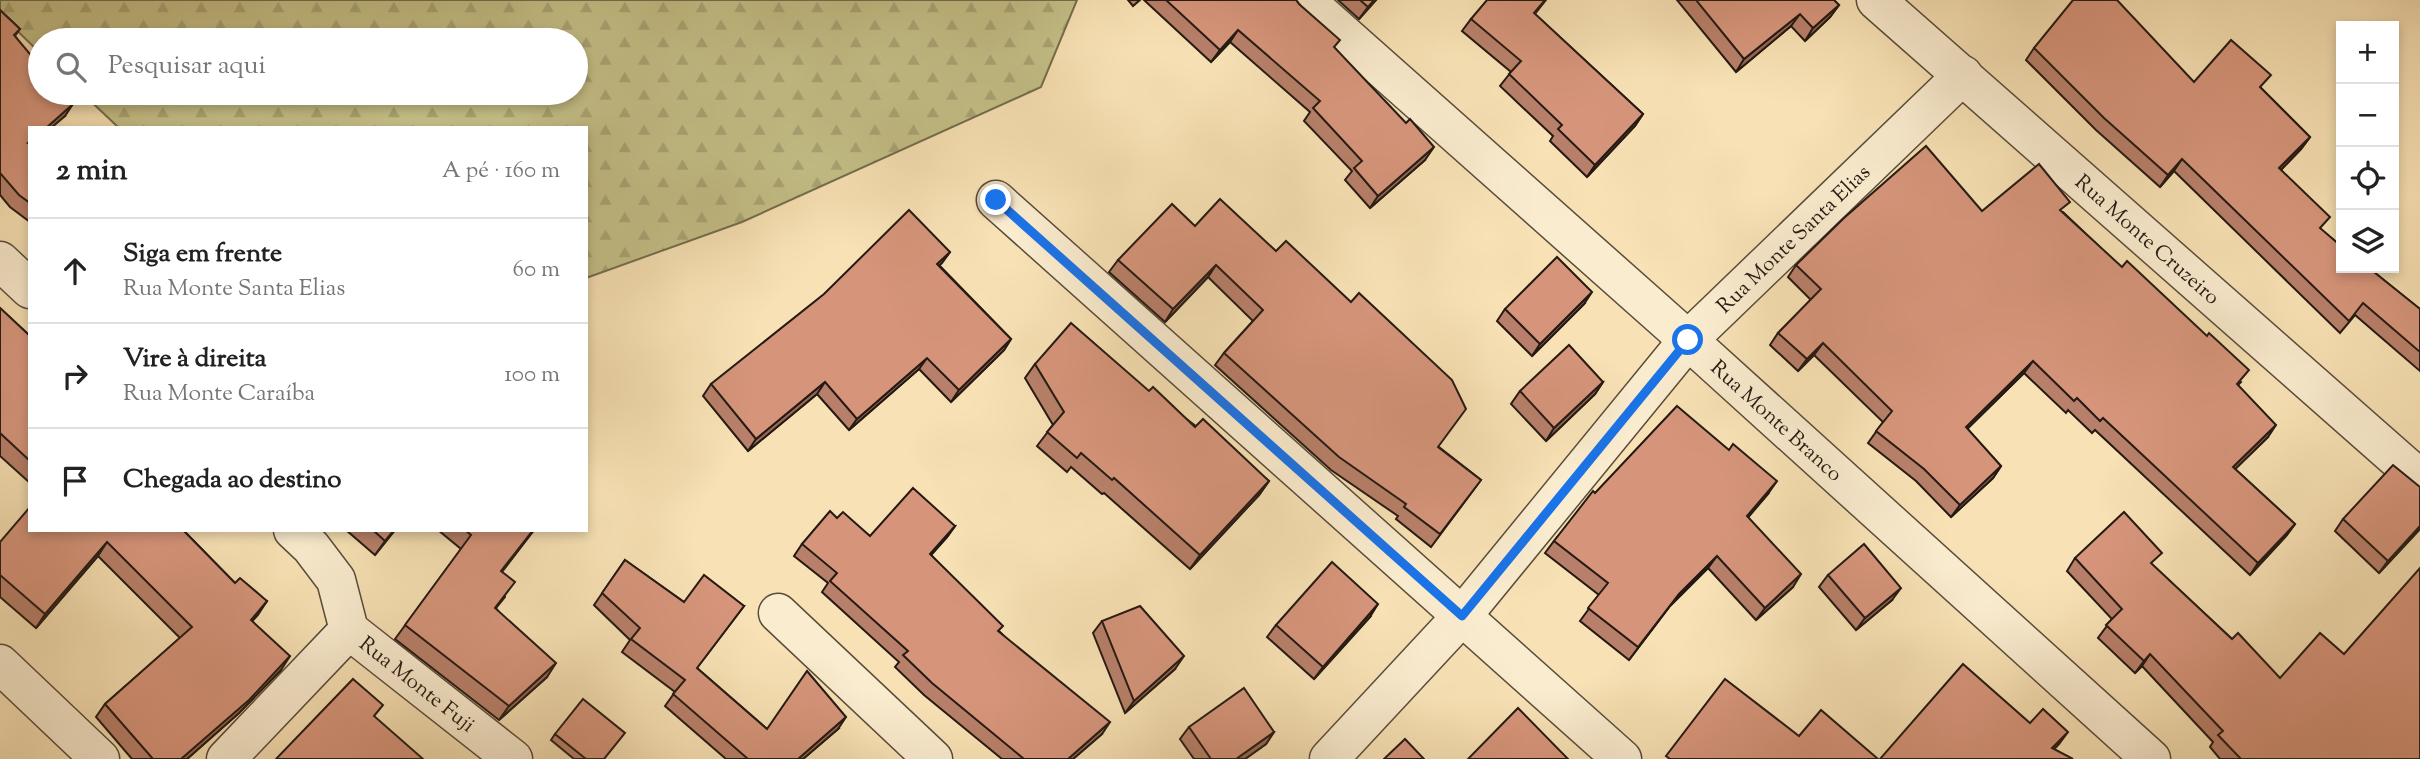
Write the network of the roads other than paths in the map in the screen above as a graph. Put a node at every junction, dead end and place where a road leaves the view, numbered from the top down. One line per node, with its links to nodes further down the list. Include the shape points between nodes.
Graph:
1 (1305, 0): 7 (street, Rua Monte Branco)
2 (1876, 0): 3 (street, Rua Monte Cruzeiro)
3 (1963, 75): 7 (street, Rua Monte Santa Elias); 8 (street, Rua Monte Cruzeiro)
4 (996, 200): 11 (street)
5 (0, 261): 6 (street)
6 (28, 287)
7 (1688, 340): 11 (street, Rua Monte Santa Elias); 20 (street, Rua Monte Branco)
8 (2420, 479)
9 (295, 532): 12 (street, Rua Monte Fuji, via 336,580)
10 (778, 614): 17 (street)
11 (1462, 616): 18 (street, Rua Monte Santa Elias); 19 (street)
12 (349, 630): 15 (street); 16 (street, Rua Monte Fuji)
13 (0, 664): 14 (street)
14 (100, 759)
15 (226, 759)
16 (513, 759)
17 (933, 759)
18 (1329, 759)
19 (1622, 759)
20 (2151, 759)

